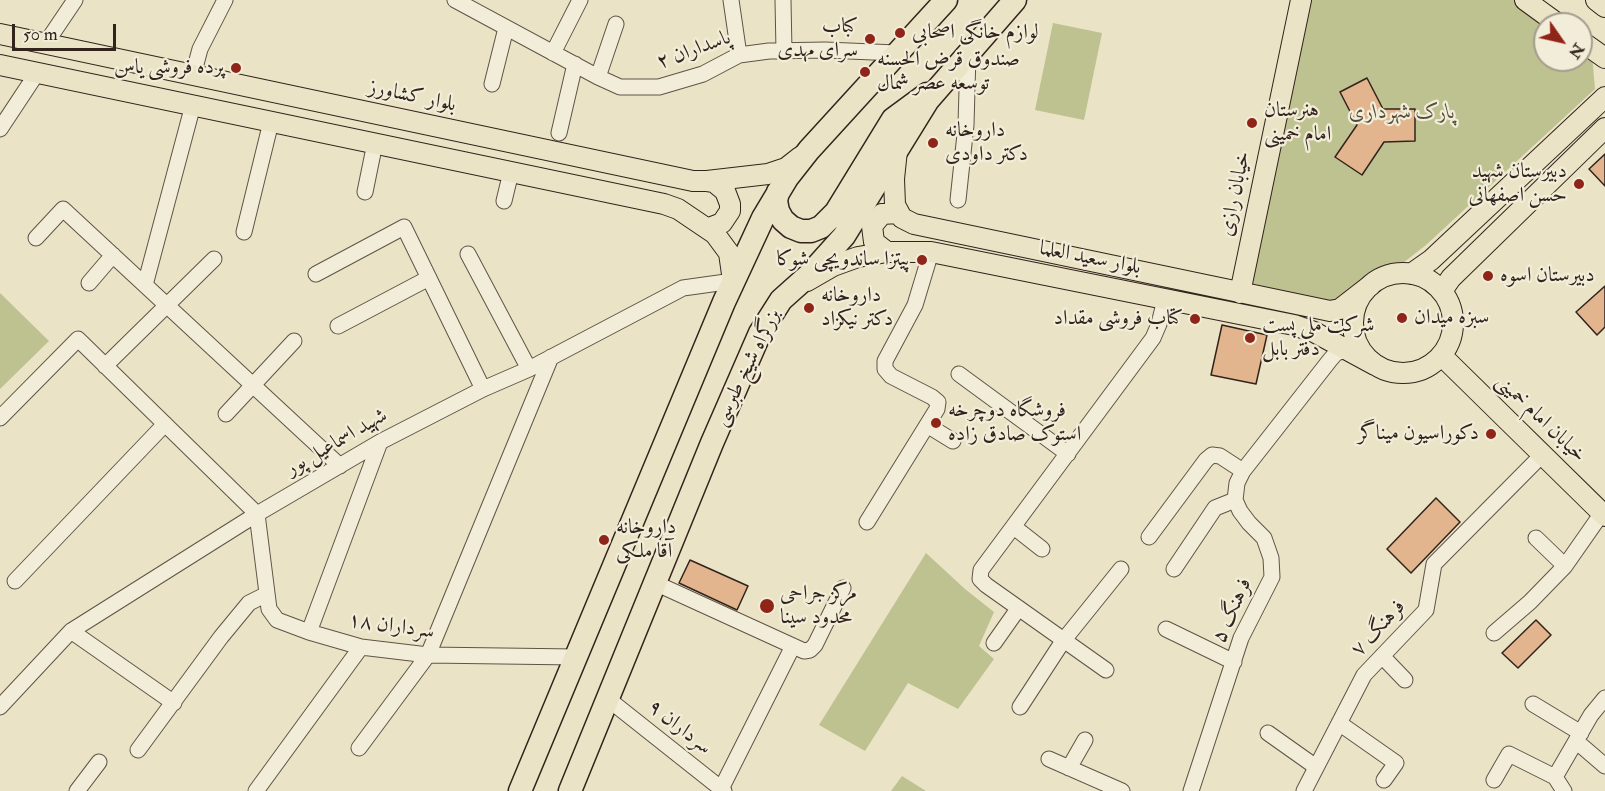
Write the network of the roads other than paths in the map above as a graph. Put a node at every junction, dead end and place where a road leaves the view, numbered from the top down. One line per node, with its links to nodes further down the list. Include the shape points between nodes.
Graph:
1 (75, 0): 16 (street)
2 (225, 0): 25 (street, via 200,49)
3 (455, 0): 11 (street, پاسداران ۲)
4 (580, 0): 18 (street)
5 (731, 0): 21 (street)
6 (783, 0): 17 (street)
7 (946, 0): 19 (highway, بزرگراه شیخ طبرسی)
8 (1015, 0): 20 (highway, بزرگراه شیخ طبرسی)
9 (1301, 0): 62 (main road, خیابان رازی)
10 (1525, 0): 12 (main road)
11 (478, 6): 14 (street, پاسداران ۲)
12 (1542, 12)
13 (616, 24): 26 (street)
14 (506, 28): 18 (street, پاسداران ۲); 27 (street)
15 (0, 34): 16 (main road, بلوار کشاورز)
16 (46, 43): 25 (main road, بلوار کشاورز)
17 (784, 51): 19 (street, پاسداران ۲); 21 (street, پاسداران ۲)
18 (553, 53): 22 (street, پاسداران ۲)
19 (897, 53): 37 (highway, بزرگراه شیخ طبرسی)
20 (968, 54): 28 (highway, بزرگراه شیخ طبرسی); 42 (street)
21 (739, 55): 26 (street, پاسداران ۲, via 703,74 659,87 620,87)
22 (575, 64): 26 (street, پاسداران ۲); 34 (street)
23 (0, 65): 24 (main road)
24 (37, 73): 30 (main road); 33 (street)
25 (193, 75): 39 (main road, بلوار کشاورز)
26 (598, 77)
27 (492, 84)
28 (937, 88): 36 (highway, بزرگراه شیخ طبرسی); 41 (highway, via 893,119 836,212 821,227 801,231 791,227 778,211)
29 (1605, 97): 54 (main road, via 1431,260)
30 (194, 105): 31 (main road); 58 (street)
31 (271, 122): 35 (main road); 46 (street)
32 (1605, 128): 61 (main road, via 1450,278)
33 (0, 129)
34 (559, 133)
35 (375, 143): 38 (main road); 40 (street)
36 (898, 148): 44 (main road, via 893,191); 60 (highway, بزرگراه شیخ طبرسی, via 839,243)
37 (809, 150): 39 (main road, بلوار کشاورز, via 778,171); 41 (highway, بزرگراه شیخ طبرسی)
38 (511, 172): 43 (street); 45 (main road, via 664,204)
39 (707, 182): 45 (main road, via 725,190 730,204 722,223)
40 (365, 192)
41 (778, 192): 56 (highway, بزرگراه شیخ طبرسی)
42 (958, 200)
43 (504, 201)
44 (898, 213): 48 (main road, via 882,214 872,226 874,242); 62 (main road, بلوار سعید العلما, via 914,224)
45 (710, 228): 56 (main road, via 729,253)
46 (244, 231)
47 (36, 238): 51 (street, via 63,209)
48 (886, 252): 49 (main road, بلوار سعید العلما); 60 (main road, بلوار سعید العلما, via 845,261)
49 (931, 252): 63 (main road, بلوار سعید العلما); 79 (street, via 915,304 885,361 891,376 938,402)
50 (468, 254): 72 (street)
51 (113, 255): 57 (street); 58 (street)
52 (213, 259): 64 (street)
53 (316, 274): 55 (street, via 404,227)
54 (1411, 274): 59 (main road, via 1390,275); 61 (main road, via 1426,278)
55 (429, 278): 65 (street); 75 (street)
56 (734, 281): 69 (street, شهید اسماعیل پور, via 683,288); 112 (highway, بزرگراه شیخ طبرسی)
57 (89, 284)
58 (145, 285): 64 (street)
59 (1371, 285): 62 (main road, بلوار سعید العلما, via 1340,309 1330,311); 70 (main road, via 1359,300 1353,327 1358,345)
60 (792, 290): 98 (highway, بزرگراه شیخ طبرسی, via 760,333)
61 (1442, 291): 68 (main road, via 1454,322 1451,340)
62 (1240, 293)
63 (1165, 298): 67 (main road, بلوار سعید العلما, via 1300,326); 82 (street, via 1155,333)
64 (167, 305): 71 (street); 74 (street)
65 (338, 326)
66 (294, 341): 74 (street)
67 (1346, 350): 70 (main road, بلوار سعید العلما); 85 (street, via 1332,356)
68 (1442, 356): 70 (main road, via 1428,368 1410,374 1392,373); 83 (main road, خیابان امام خمینی)
69 (551, 357): 72 (street, شهید اسماعیل پور); 110 (street)
70 (1375, 365)
71 (105, 366): 77 (street, via 78,339); 78 (street)
72 (529, 369): 75 (street, شهید اسماعیل پور)
73 (958, 374): 82 (street)
74 (253, 385): 76 (street); 84 (street)
75 (483, 389): 81 (street, شهید اسماعیل پور)
76 (226, 414)
77 (0, 418)
78 (165, 424): 87 (street); 97 (street)
79 (927, 425): 80 (street); 89 (street)
80 (953, 441)
81 (380, 442): 84 (street, شهید اسماعیل پور); 104 (street)
82 (1068, 454): 90 (street)
83 (1542, 454): 88 (main road, خیابان امام خمینی); 111 (street, فرهنگ ۷, via 1434,564 1426,610)
84 (340, 466): 87 (street, شهید اسماعیل پور)
85 (1243, 471): 86 (street, via 1236,483); 91 (street, via 1212,455)
86 (1235, 500): 96 (street, via 1215,508); 113 (street, فرهنگ ۵, via 1264,538 1272,577 1241,638)
87 (257, 513): 100 (street, سرداران ۱۸); 103 (street, شهید اسماعیل پور)
88 (1603, 515): 94 (street)
89 (867, 522)
90 (1014, 527): 93 (street); 101 (street, via 981,570 980,579)
91 (1149, 537)
92 (1536, 538): 94 (street)
93 (1042, 549)
94 (1565, 566): 105 (street)
95 (1121, 569): 106 (street)
96 (1174, 569)
97 (15, 581)
98 (655, 583): 108 (street); 118 (highway, بزرگراه شیخ طبرسی)
99 (843, 588): 108 (street, via 815,645 804,651)
100 (267, 594): 104 (street, سرداران ۱۸, via 269,609 277,620); 119 (street, via 249,603)
101 (1018, 609): 106 (street); 107 (street)
102 (1166, 628): 113 (street)
103 (71, 631): 117 (street, شهید اسماعیل پور); 119 (street)
104 (309, 632): 109 (street, سرداران ۱۸)
105 (1494, 633)
106 (1063, 641): 114 (street); 121 (street)
107 (994, 643)
108 (793, 646): 136 (street)
109 (361, 647): 110 (street, سرداران ۱۸); 138 (street)
110 (428, 655): 112 (street, سرداران ۱۸); 126 (street)
111 (1382, 656): 115 (street); 122 (street, فرهنگ ۷, via 1364,675)
112 (576, 657): 139 (highway, بزرگراه شیخ طبرسی)
113 (1234, 662): 142 (street, فرهنگ ۵)
114 (1106, 670)
115 (1405, 680)
116 (1605, 698): 124 (street)
117 (3, 699)
118 (608, 699): 136 (street, سرداران ۹); 140 (highway, بزرگراه شیخ طبرسی)
119 (174, 703): 127 (street)
120 (1533, 704): 124 (street)
121 (1020, 707)
122 (1339, 723): 131 (street, فرهنگ ۷); 134 (street, via 1395,763)
123 (1268, 733): 131 (street)
124 (1579, 737): 130 (street); 133 (street)
125 (1085, 740): 132 (street)
126 (359, 748)
127 (138, 750)
128 (1050, 759): 132 (street)
129 (99, 762): 137 (street)
130 (1605, 766)
131 (1316, 767): 143 (street, فرهنگ ۷)
132 (1070, 768): 141 (street)
133 (1555, 777): 135 (street, via 1509,754); 144 (street)
134 (1384, 780)
135 (1494, 780)
136 (722, 790)
137 (77, 791)
138 (256, 791)
139 (520, 791)
140 (570, 791)
141 (1122, 791)
142 (1191, 791)
143 (1304, 791)
144 (1564, 791)

